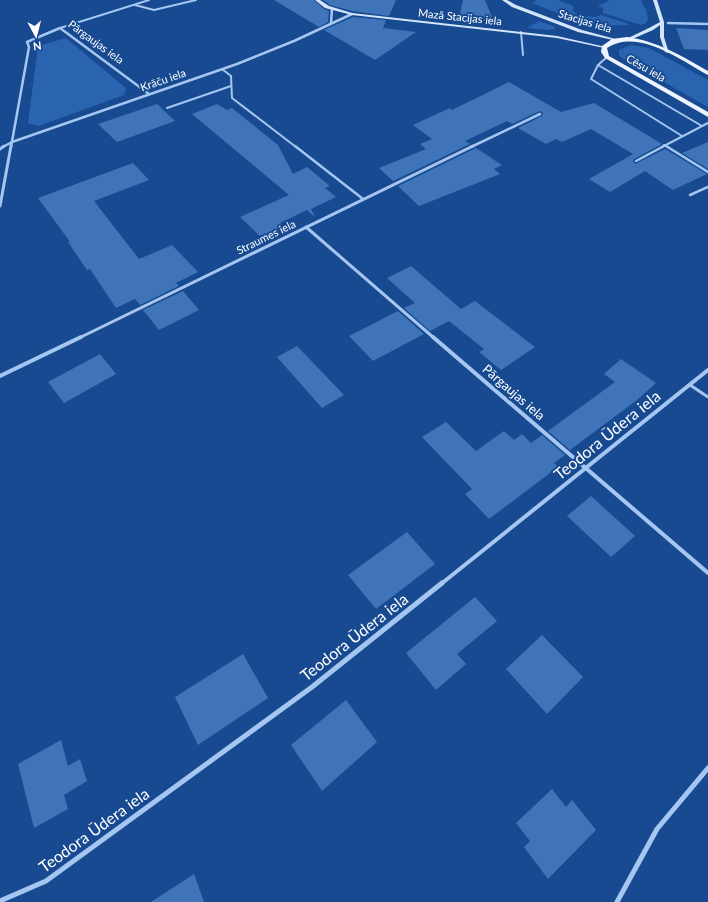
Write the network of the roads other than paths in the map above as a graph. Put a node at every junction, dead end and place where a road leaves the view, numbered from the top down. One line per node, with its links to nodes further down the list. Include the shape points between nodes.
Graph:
1 (149, 0): 6 (lane)
2 (196, 0): 6 (lane, via 154,10)
3 (317, 0): 7 (main road, Mazā Stacijas iela)
4 (504, 0): 16 (main road, Stacijas iela, via 580,31)
5 (655, 0): 9 (main road, Cēsu iela)
6 (135, 5): 13 (lane)
7 (332, 9): 8 (main road, Mazā Stacijas iela); 10 (street)
8 (352, 14): 10 (street, Krāču iela); 14 (main road, Mazā Stacijas iela)
9 (662, 22): 15 (main road, Cēsu iela); 18 (main road, Cēsu iela, via 662,38)
10 (331, 23): 22 (street, Krāču iela, via 294,41)
11 (668, 23): 12 (street)
12 (708, 24)
13 (60, 28): 25 (street, Pārgaujas iela); 32 (street, Pārgaujas iela, via 27,42 29,47)
14 (522, 32): 17 (main road, Mazā Stacijas iela); 19 (lane)
15 (628, 39): 16 (main road, Cēsu iela); 18 (main road, Cēsu iela, via 650,43)
16 (617, 40): 17 (main road, Cēsu iela)
17 (604, 47): 20 (main road, Cēsu iela)
18 (667, 52): 23 (main road, Cēsu iela)
19 (522, 55)
20 (607, 57): 21 (lane); 28 (main road, Cēsu iela)
21 (598, 65): 30 (lane); 31 (lane, via 591,79)
22 (222, 69): 24 (lane, via 231,76); 25 (street, Krāču iela)
23 (707, 72)
24 (232, 86): 26 (lane); 39 (lane, via 232,98)
25 (149, 94): 32 (street, Krāču iela)
26 (167, 108)
27 (540, 114): 39 (street, Straumes iela)
28 (708, 115)
29 (708, 123): 30 (lane)
30 (702, 126): 31 (lane)
31 (682, 136): 33 (lane)
32 (12, 142): 34 (street, Krāču iela); 40 (street)
33 (664, 145): 35 (lane); 36 (lane)
34 (0, 149)
35 (636, 161)
36 (708, 172)
37 (708, 187): 38 (lane)
38 (690, 195)
39 (363, 199): 41 (street, Straumes iela)
40 (0, 206)
41 (306, 227): 43 (street, Straumes iela); 46 (street, Pārgaujas iela)
42 (708, 370): 44 (street, Teodora Ūdera iela)
43 (0, 376)
44 (690, 385): 45 (lane); 46 (street, Teodora Ūdera iela)
45 (708, 397)
46 (586, 469): 47 (street, Pārgaujas iela); 49 (street, Teodora Ūdera iela, via 306,692 46,881)
47 (708, 573)
48 (708, 768): 50 (street, via 657,829)
49 (0, 901)
50 (617, 902)

